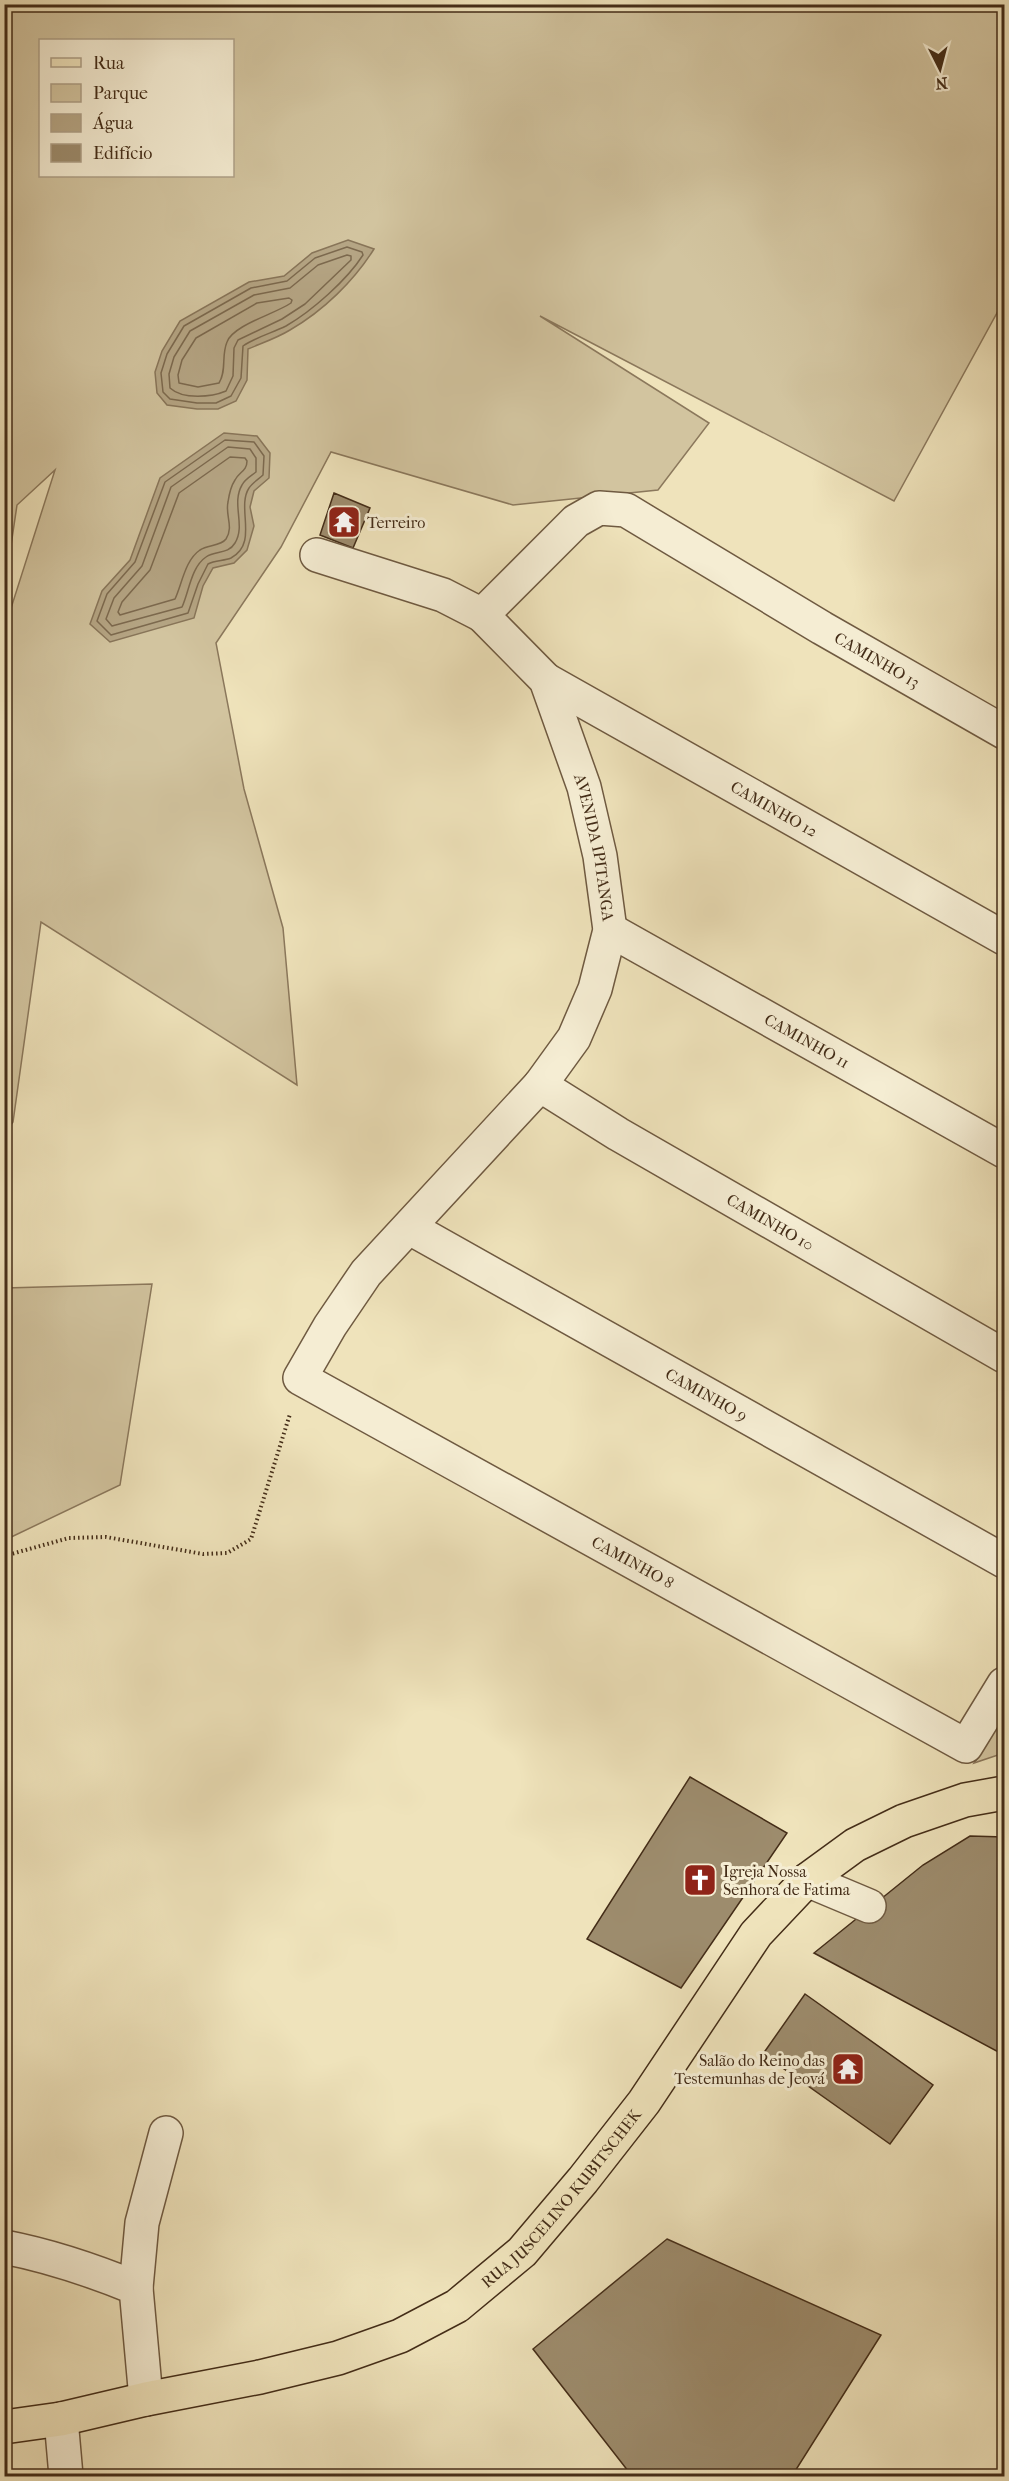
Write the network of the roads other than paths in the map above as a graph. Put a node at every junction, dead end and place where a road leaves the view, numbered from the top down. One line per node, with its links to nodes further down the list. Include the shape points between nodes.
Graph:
1 (317, 555): 2 (street, AVENIDA IPITANGA, via 443,595)
2 (482, 615): 3 (street, AVENIDA IPITANGA); 4 (street, CAMINHO 13, via 576,521 599,508 626,510)
3 (546, 680): 5 (street, AVENIDA IPITANGA, via 584,787 600,856); 6 (street, CAMINHO 12)
4 (1005, 732)
5 (610, 930): 7 (street, AVENIDA IPITANGA, via 595,989 574,1038); 8 (street, CAMINHO 11)
6 (1005, 938)
7 (540, 1085): 9 (street, AVENIDA IPITANGA); 10 (street, CAMINHO 10, via 618,1134)
8 (1005, 1151)
9 (410, 1228): 11 (street, AVENIDA IPITANGA, via 366,1273); 12 (street, CAMINHO 9)
10 (1005, 1356)
11 (300, 1378): 13 (street, CAMINHO 8, via 966,1746)
12 (1005, 1561)
13 (1005, 1684)
14 (1005, 1793): 15 (main road, RUA JUSCELINO KUBITSCHEK, via 965,1800 904,1821 855,1845)
15 (807, 1880): 16 (street); 20 (main road, RUA JUSCELINO KUBITSCHEK, via 756,1934 644,2102 583,2180 522,2252 457,2306 400,2336 338,2358)
16 (869, 1906)
17 (166, 2133): 19 (street, via 142,2223)
18 (4, 2247): 19 (street, via 45,2254)
19 (136, 2288): 20 (street)
20 (146, 2399): 21 (main road, RUA JUSCELINO KUBITSCHEK)
21 (62, 2419): 22 (main road, RUA JUSCELINO KUBITSCHEK); 23 (street)
22 (4, 2427)
23 (66, 2476)

